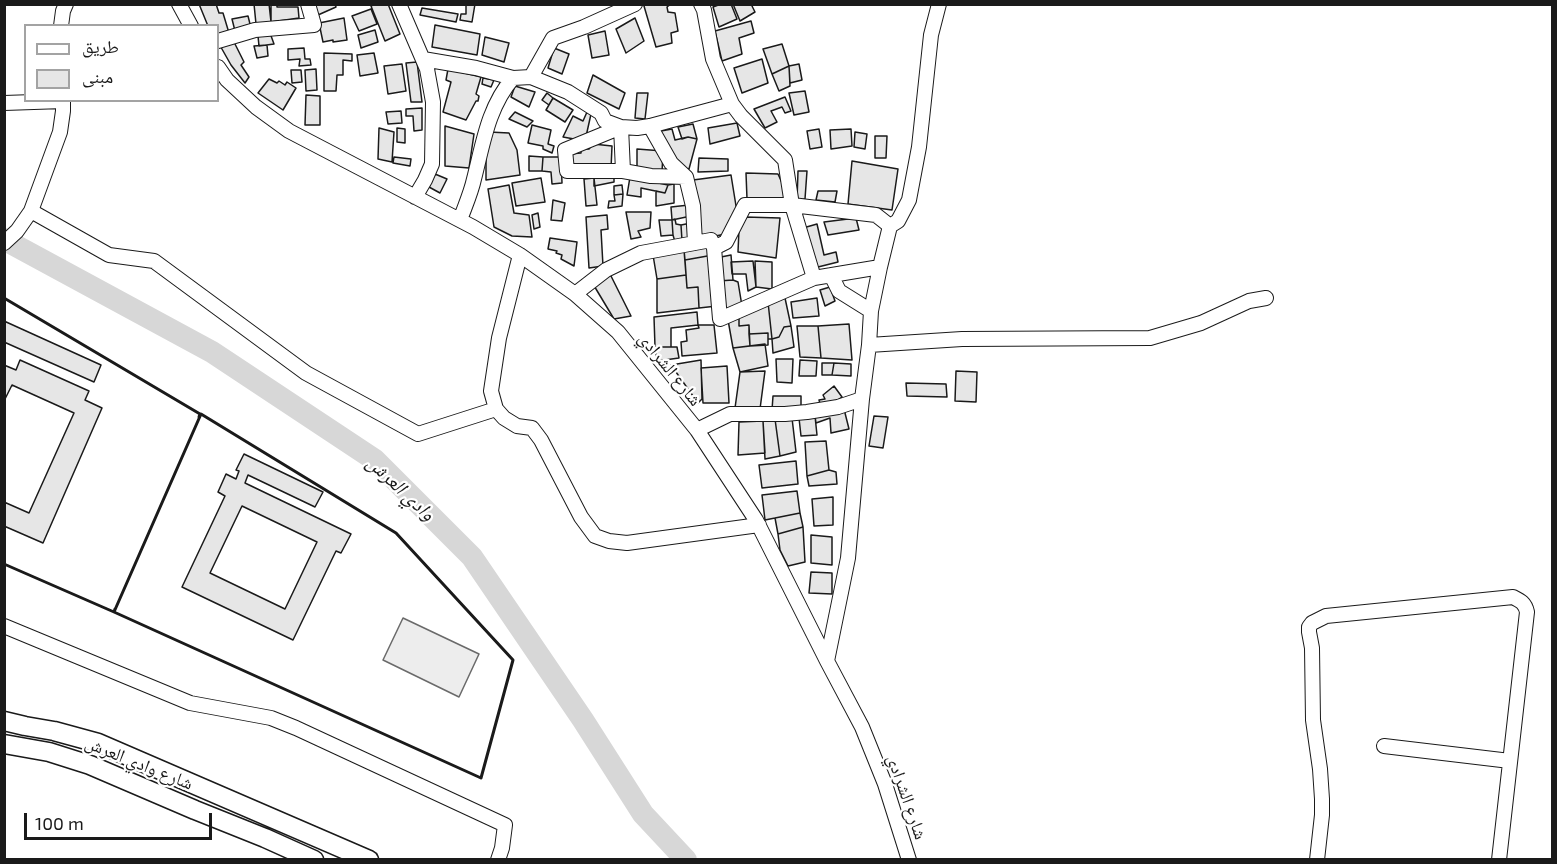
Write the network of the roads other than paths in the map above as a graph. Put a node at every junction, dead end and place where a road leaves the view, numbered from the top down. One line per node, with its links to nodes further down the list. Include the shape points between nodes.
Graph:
1 (66, 4): 8 (street)
2 (178, 4): 9 (street)
3 (308, 4): 10 (street, via 314,26 255,30)
4 (399, 4): 11 (street)
5 (635, 4): 13 (street, via 553,38)
6 (701, 4): 18 (street, via 713,59)
7 (939, 4): 27 (street, via 931,35 909,200 898,221)
8 (61, 24)
9 (190, 24)
10 (219, 41)
11 (423, 59): 14 (street); 23 (street, via 433,102 432,164)
12 (219, 69): 23 (street, شارع الشرادي, via 256,107 289,131)
13 (531, 77): 14 (street); 20 (street, via 568,92 601,113 605,121)
14 (513, 78): 26 (street, via 502,90 485,130 474,182)
15 (4, 102): 16 (street)
16 (24, 102)
17 (63, 102): 25 (street, via 60,132)
18 (732, 104): 19 (street); 24 (street, via 785,160)
19 (650, 126): 20 (street); 22 (street, via 671,163)
20 (621, 127): 21 (street); 21 (street, via 565,150 567,171)
21 (624, 171): 22 (street)
22 (686, 177): 29 (street, via 693,206)
23 (416, 196): 26 (street, شارع الشرادي)
24 (792, 205): 27 (street, via 876,215); 30 (street, via 745,206 726,242); 34 (street)
25 (31, 211): 28 (street); 40 (street, via 109,255 154,261 306,373 418,434)
26 (460, 220): 31 (street, شارع الشرادي)
27 (890, 226): 32 (street)
28 (4, 243)
29 (695, 243): 30 (street, via 711,240); 35 (street, via 641,253 606,270)
30 (714, 248): 34 (street, via 720,319)
31 (520, 255): 35 (street, شارع الشرادي); 40 (street, via 499,338 491,391)
32 (880, 267): 33 (street); 37 (street)
33 (831, 275): 34 (street); 37 (street, via 839,291)
34 (814, 278)
35 (575, 294): 41 (street, شارع الشرادي, via 618,332)
36 (1266, 298): 38 (street, via 1150,338 962,339)
37 (871, 311): 38 (street)
38 (870, 345): 39 (street)
39 (862, 399): 41 (street, via 807,412 730,414); 44 (street, via 848,558)
40 (496, 409): 42 (street, via 517,426 532,428 537,434 595,537 627,543)
41 (697, 430): 42 (street, شارع الشرادي)
42 (759, 525): 44 (street, شارع الشرادي)
43 (4, 626): 51 (street, via 190,703 271,718 505,825)
44 (827, 662): 52 (street, شارع الشرادي, via 862,727)
45 (4, 721): 50 (main road, شارع وادي العرش, via 98,743)
46 (4, 744): 49 (main road, شارع وادي العرش, via 90,765)
47 (1384, 746): 48 (street)
48 (1510, 761): 53 (street, via 1527,612 1521,601 1513,597 1316,620 1309,632 1322,799); 54 (street)
49 (314, 860)
50 (369, 860)
51 (498, 860)
52 (909, 860)
53 (1317, 860)
54 (1499, 860)

